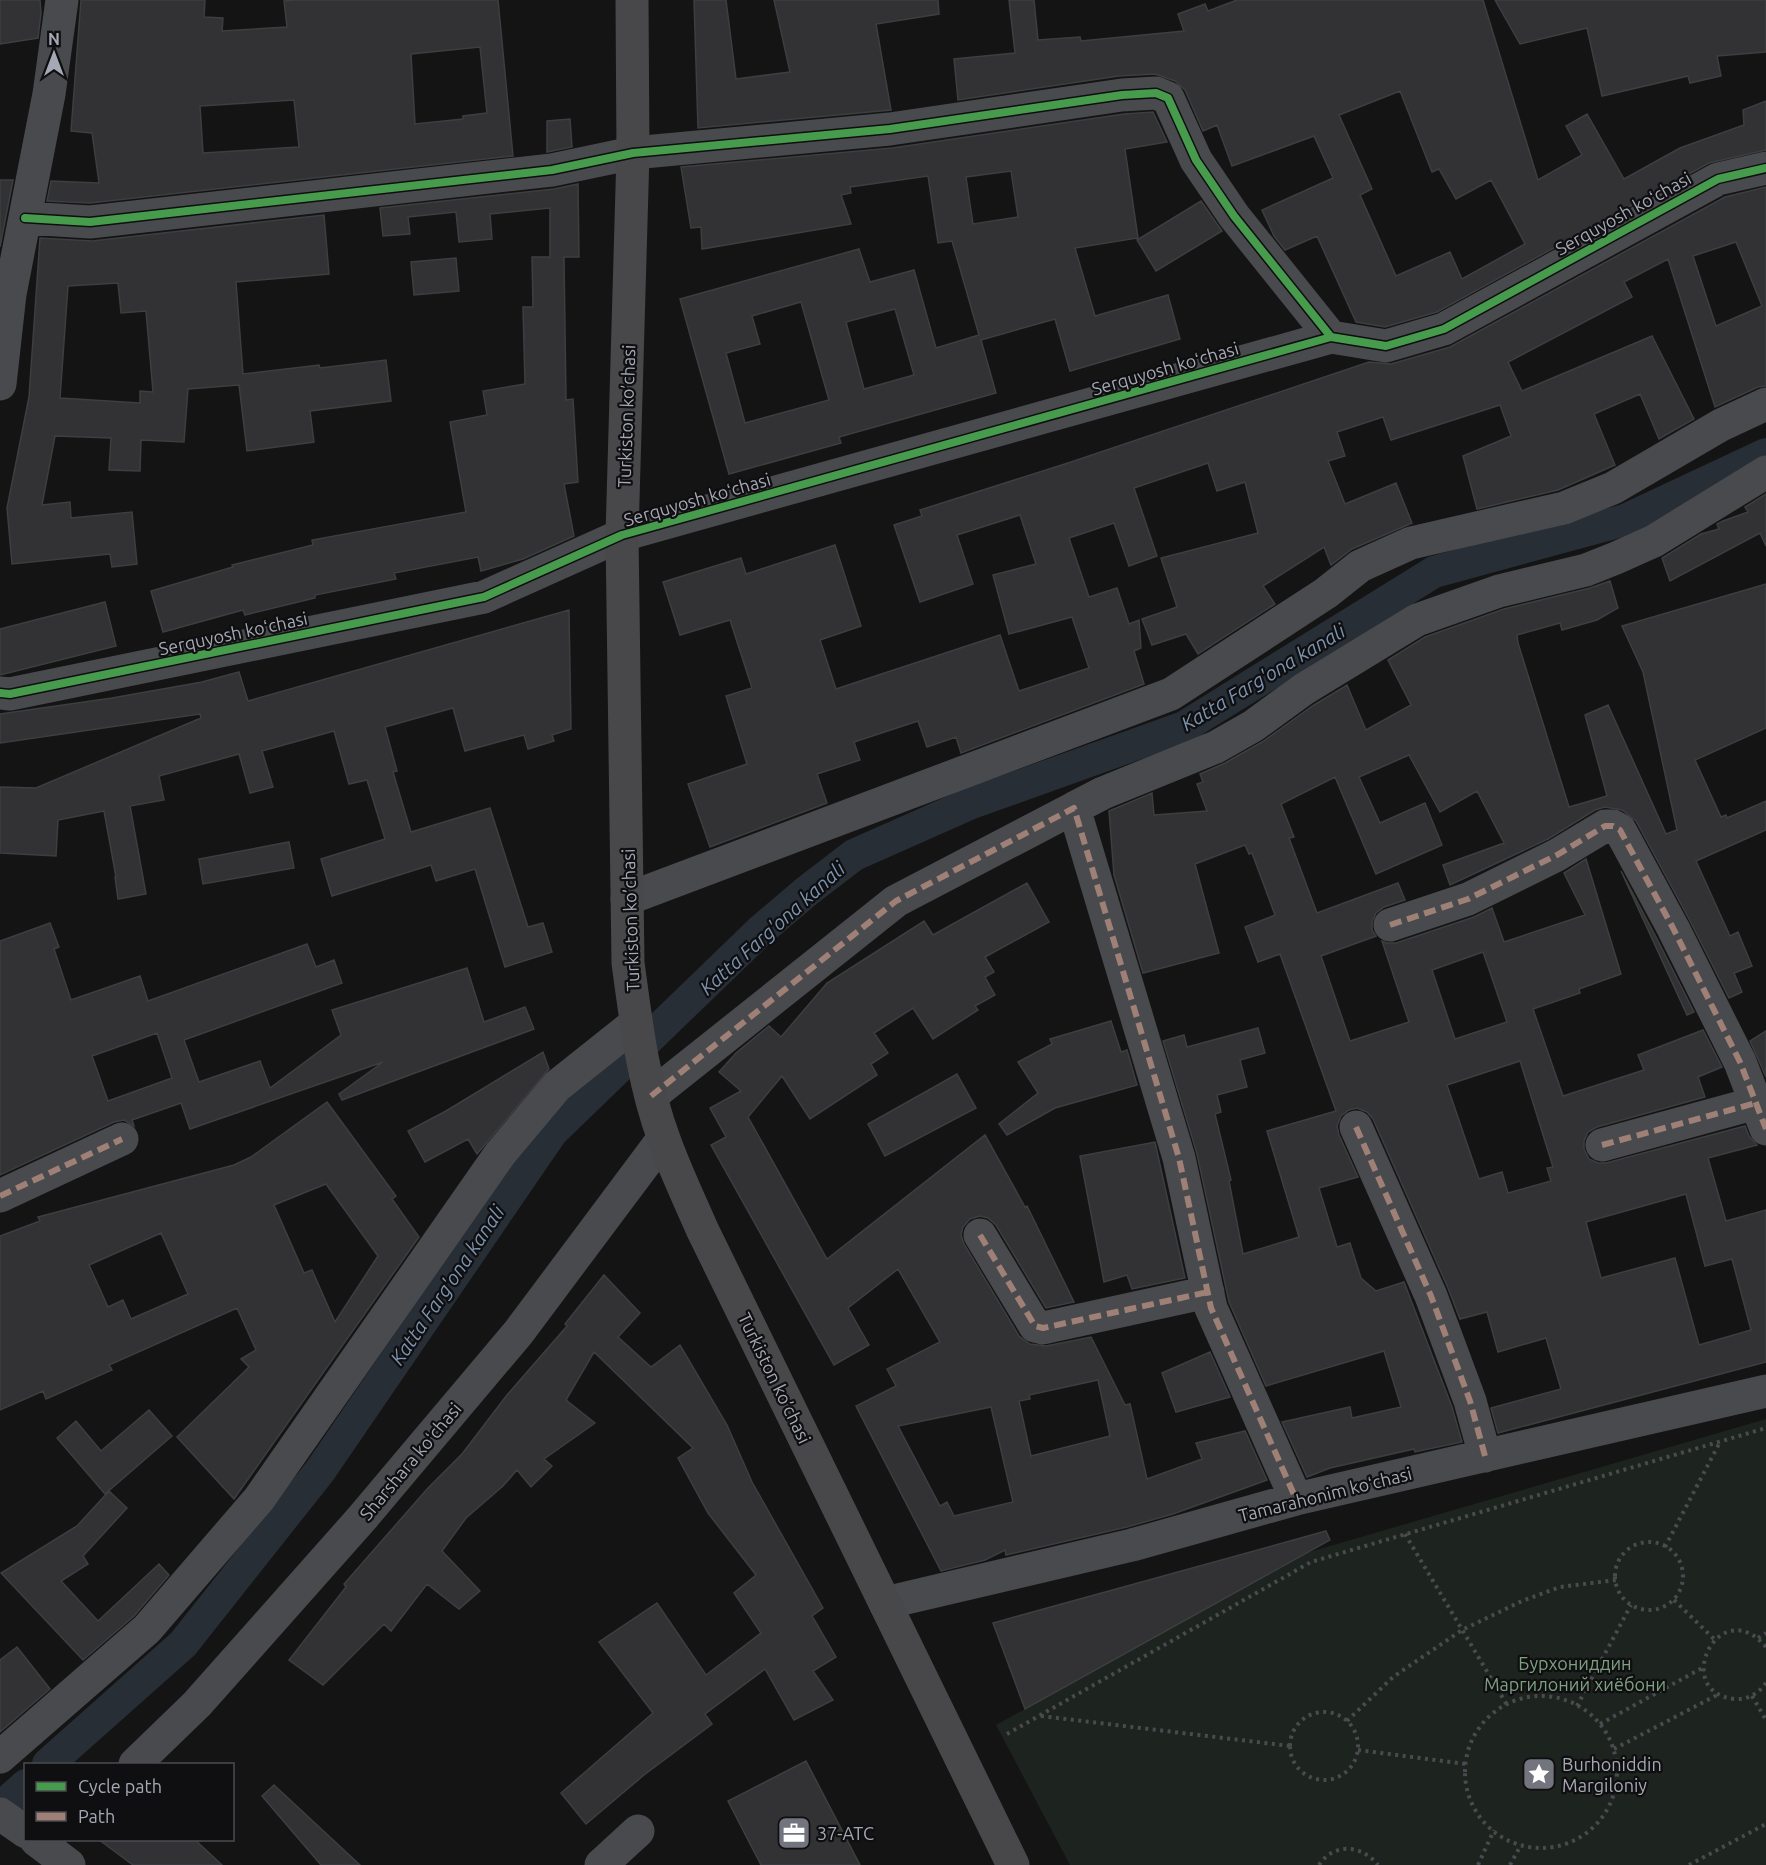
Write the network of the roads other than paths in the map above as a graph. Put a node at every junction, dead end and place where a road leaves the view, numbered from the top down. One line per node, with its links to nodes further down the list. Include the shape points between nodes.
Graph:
1 (62, 0): 5 (street)
2 (632, 0): 3 (main road, Turkiston ko’chasi)
3 (633, 153): 5 (street, via 552,170 90,222); 6 (street, via 890,129 1156,93 1168,98 1196,160 1234,216); 10 (main road, Turkiston ko’chasi)
4 (1766, 168): 6 (street, Serquyosh koʻchasi, via 1718,178 1444,329 1386,346)
5 (25, 218): 7 (street, via 10,294)
6 (1331, 338): 10 (street, Serquyosh koʻchasi)
7 (0, 384)
8 (1766, 404): 13 (street, via 1721,425 1613,488 1564,508 1410,543 1360,566 1326,593 1171,694)
9 (1766, 472): 12 (street, via 1654,541 1616,558 1586,570 1499,591 1417,620 1216,747)
10 (622, 536): 11 (street, Serquyosh koʻchasi, via 484,597); 13 (main road, Turkiston ko’chasi)
11 (0, 693)
12 (1074, 808): 16 (street, via 896,901); 24 (street, via 1179,1158)
13 (627, 899): 15 (main road, Turkiston ko’chasi, via 628,963)
14 (1390, 925): 17 (street, via 1468,899 1557,855 1605,826 1613,826 1620,830 1673,928 1740,1062)
15 (636, 1023): 16 (main road, Turkiston ko’chasi); 29 (street, via 557,1086 500,1154 259,1499 147,1629)
16 (651, 1096): 20 (main road, Turkiston ko’chasi)
17 (1761, 1116): 21 (street)
18 (1356, 1127): 26 (street, via 1431,1296 1470,1401)
19 (122, 1139): 22 (street)
20 (663, 1139): 28 (main road, Turkiston ko’chasi, via 702,1229); 30 (street, Sharshara koʻchasi, via 504,1351 197,1704)
21 (1602, 1145)
22 (0, 1196)
23 (980, 1235): 24 (street, via 1035,1326 1043,1328)
24 (1208, 1292): 27 (street, via 1211,1308)
25 (1766, 1391): 26 (street, Tamarahonim koʻchasi)
26 (1485, 1456): 27 (street, Tamarahonim koʻchasi)
27 (1296, 1499): 28 (street, Tamarahonim koʻchasi, via 1132,1545)
28 (885, 1603): 35 (main road, Turkiston ko’chasi)
29 (0, 1757)
30 (136, 1763)
31 (0, 1814): 32 (street)
32 (24, 1830)
33 (638, 1831): 34 (street)
34 (601, 1865)
35 (1013, 1865)

